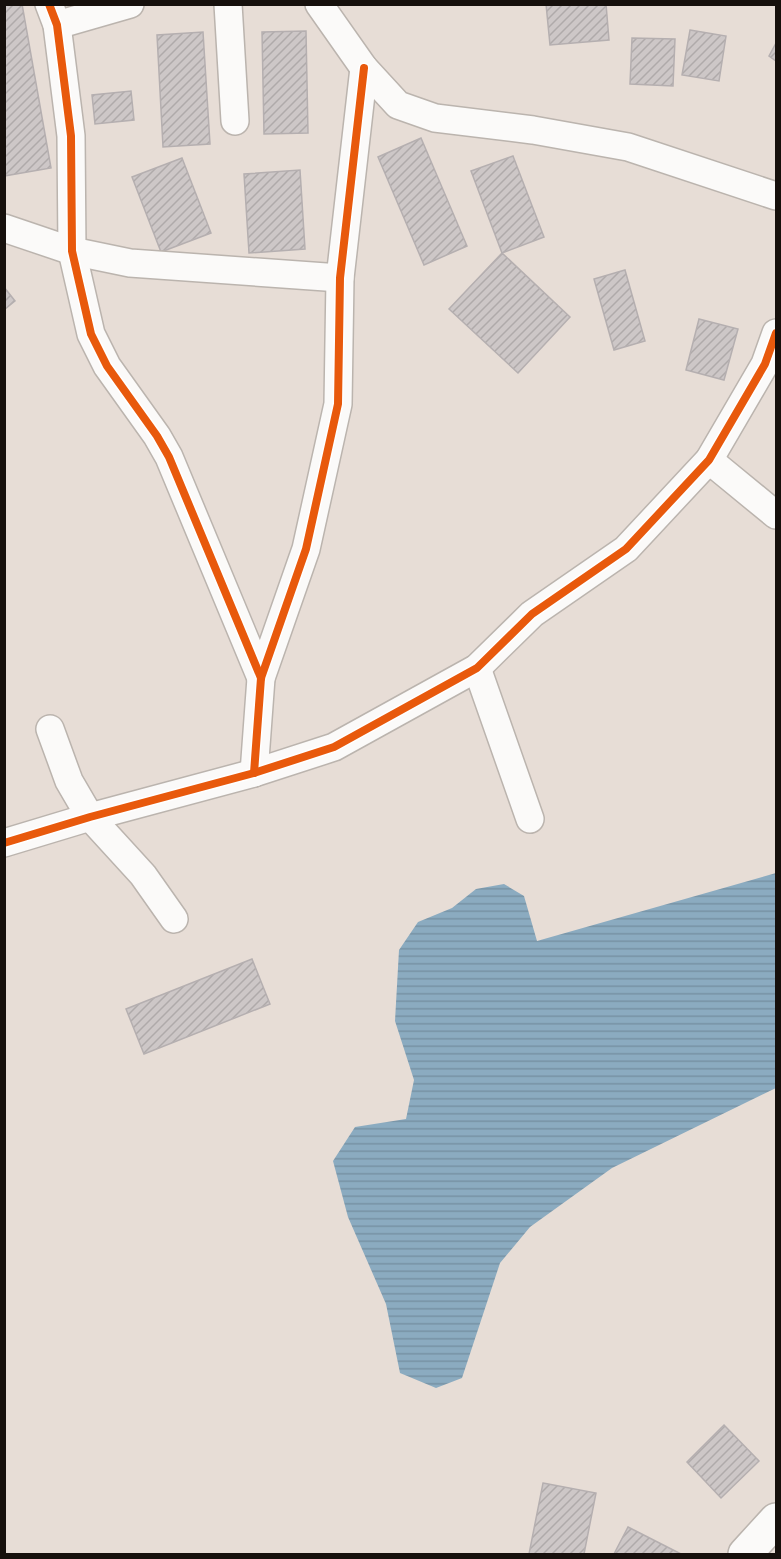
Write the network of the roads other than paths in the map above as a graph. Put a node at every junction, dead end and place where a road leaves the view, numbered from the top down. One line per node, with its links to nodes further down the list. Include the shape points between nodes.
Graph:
1 (129, 4): 4 (street)
2 (228, 4): 6 (street)
3 (319, 4): 5 (street)
4 (53, 15): 9 (street, via 70,136)
5 (364, 68): 7 (street, via 398,105 435,118 628,147); 10 (street)
6 (235, 121)
7 (777, 196)
8 (4, 228): 9 (street)
9 (72, 251): 10 (street, via 130,263); 15 (street, via 91,334 107,366 169,457)
10 (340, 278): 15 (street, via 339,404 306,549)
11 (777, 333): 12 (street, via 765,364)
12 (709, 460): 13 (street); 14 (street, via 626,549 532,614)
13 (777, 515)
14 (477, 668): 17 (street, via 334,747); 19 (street)
15 (261, 678): 17 (street)
16 (51, 729): 18 (street, via 69,781)
17 (254, 773): 18 (street)
18 (90, 817): 20 (street); 21 (street, via 143,875)
19 (530, 819)
20 (4, 843)
21 (174, 919)
22 (777, 1520): 23 (street)
23 (745, 1554)

